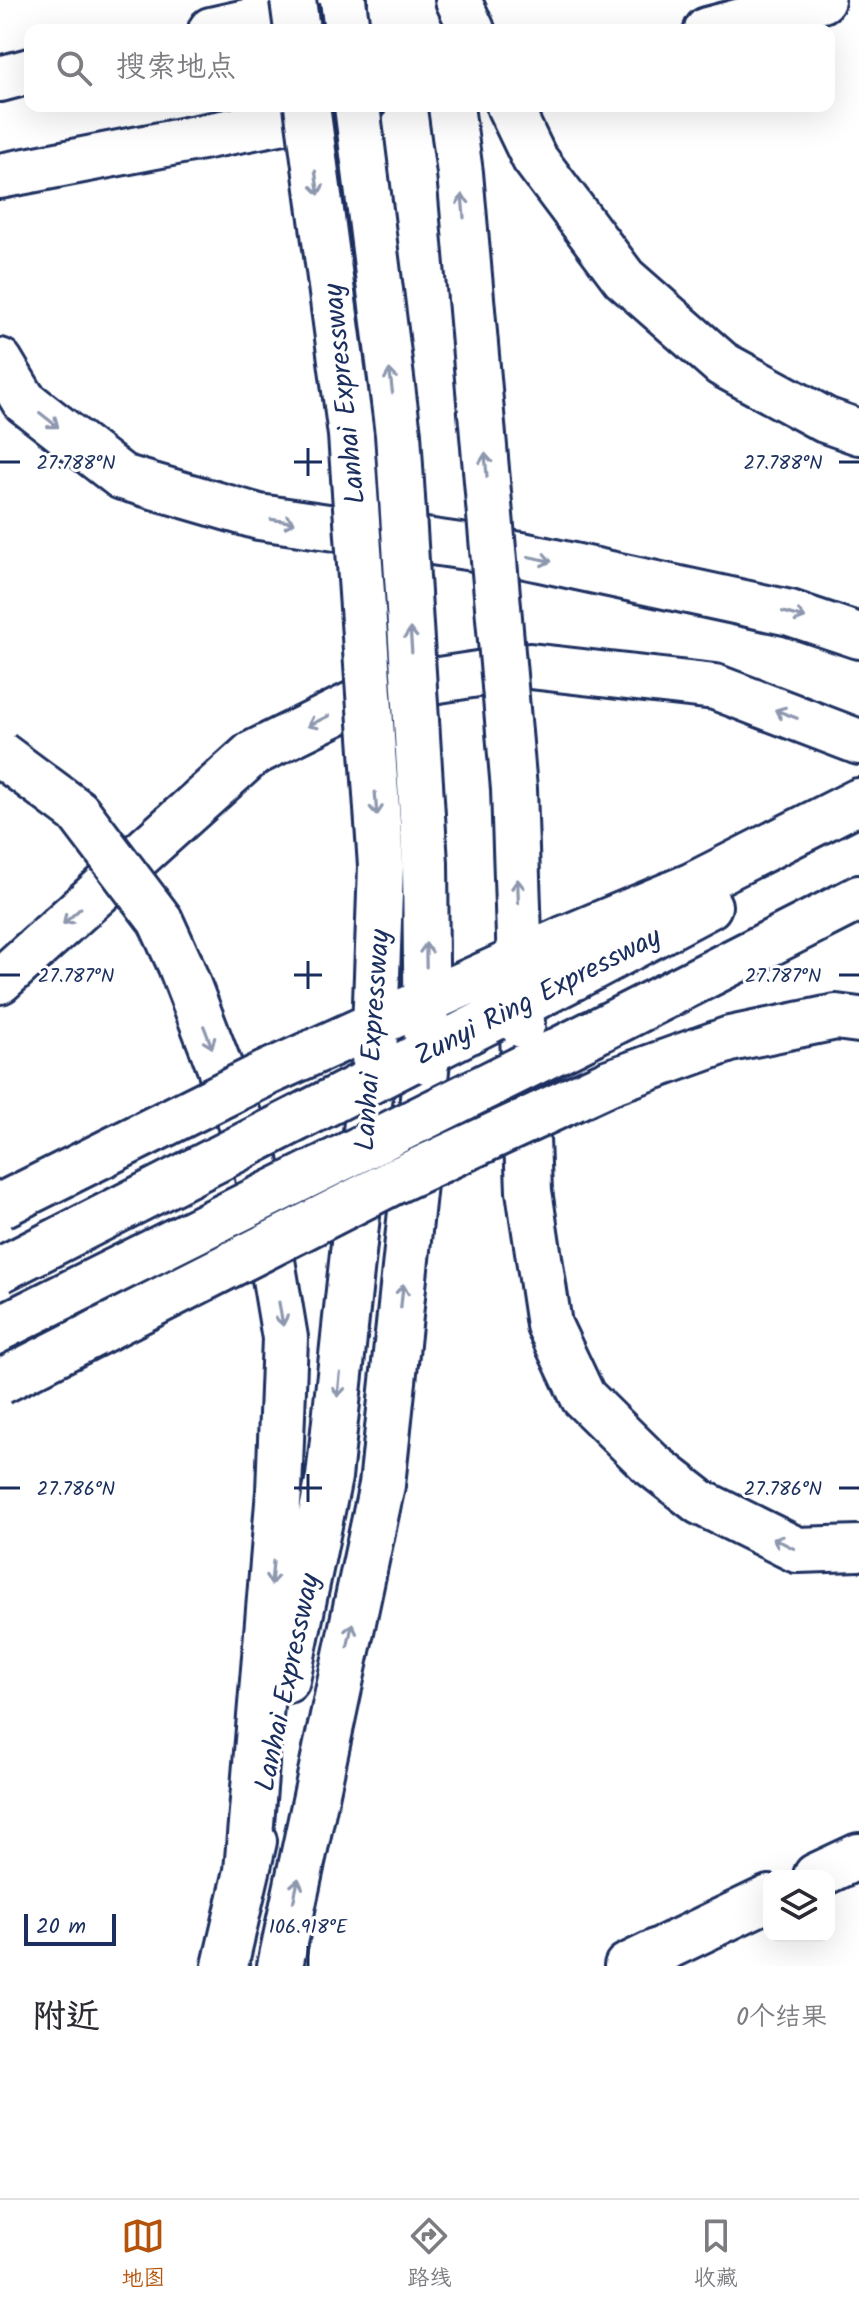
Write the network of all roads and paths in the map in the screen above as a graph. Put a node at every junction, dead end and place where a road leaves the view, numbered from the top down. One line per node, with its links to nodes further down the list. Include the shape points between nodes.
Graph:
1 (293, 0): 7 (main road, bridge)
2 (344, 0): 6 (main road); 8 (main road, bridge)
3 (436, 0): 9 (main road)
4 (458, 0): 10 (main road)
5 (822, 0): 11 (main road)
6 (238, 24)
7 (296, 24)
8 (346, 24)
9 (440, 24)
10 (469, 24)
11 (730, 24)
12 (308, 112): 35 (main road, Lanhai Expressway, one-way to 35, bridge, via 351,435 381,866 374,1057 329,1477)
13 (328, 112): 17 (main road)
14 (360, 112): 38 (main road, Lanhai Expressway, one-way to 14, bridge, via 382,1485 427,1061 425,863 398,434)
15 (452, 112): 32 (main road, one-way to 15, bridge, via 797,1550 700,1502 650,1463 583,1397 549,1325 529,1191 514,789)
16 (512, 112): 19 (main road, via 534,158 624,278 722,364 825,420)
17 (0, 176)
18 (0, 361): 20 (main road, one-way to 20, via 24,401 122,477 259,517 522,555 790,613)
19 (859, 432)
20 (859, 636)
21 (859, 742): 26 (main road, one-way to 26, via 715,687 530,666 386,688 252,754)
22 (0, 754): 35 (main road, one-way to 35, bridge, via 78,812 160,920 255,1159 285,1338 279,1491)
23 (859, 801): 28 (main road, bridge, via 693,885 267,1073)
24 (859, 825): 29 (main road, Zunyi Ring Expressway, bridge, via 573,978)
25 (859, 898): 30 (main road, Zunyi Ring Expressway, bridge)
26 (0, 981)
27 (859, 1020): 31 (main road, bridge, via 836,1017 730,1039 610,1082 395,1181)
28 (0, 1206)
29 (0, 1270)
30 (0, 1328)
31 (0, 1382)
32 (859, 1548)
33 (859, 1856): 34 (main road)
34 (829, 1870)
35 (247, 1871): 37 (main road, Lanhai Expressway)
36 (763, 1901): 39 (main road)
37 (225, 1966)
38 (280, 1966)
39 (627, 1966)

